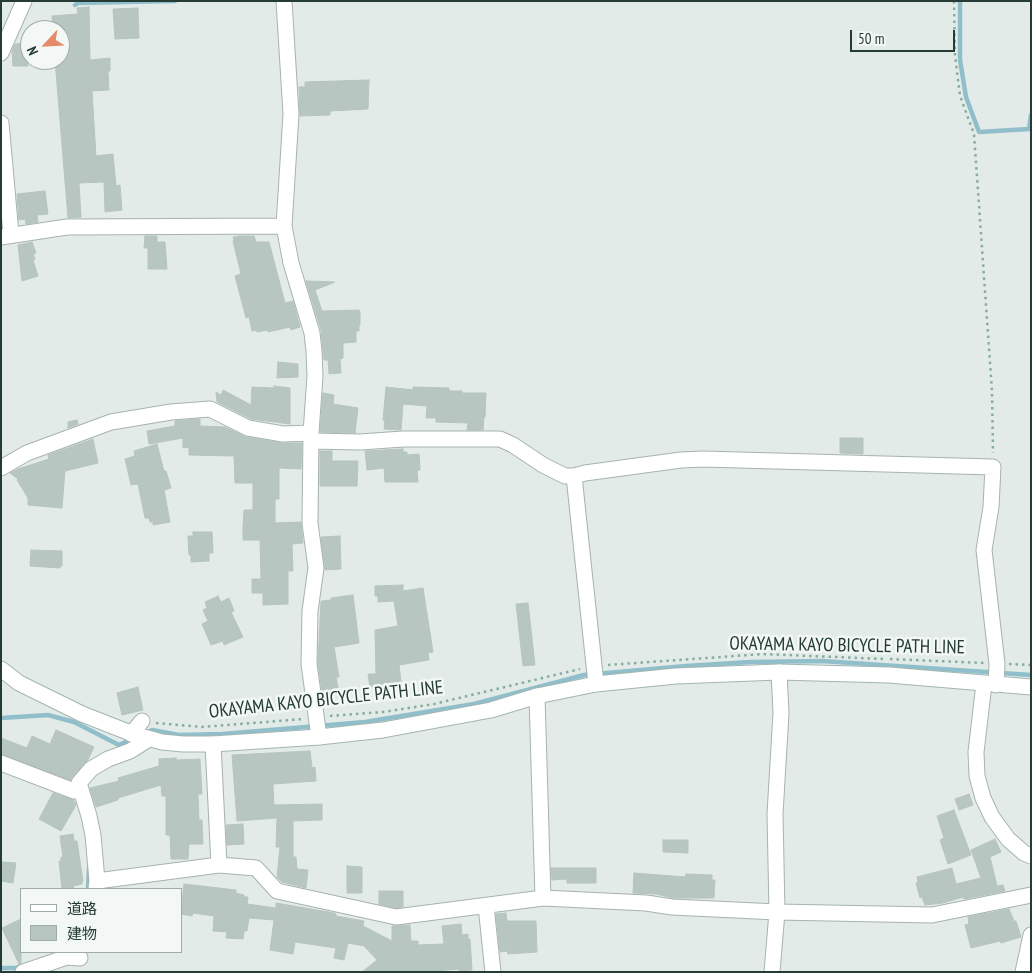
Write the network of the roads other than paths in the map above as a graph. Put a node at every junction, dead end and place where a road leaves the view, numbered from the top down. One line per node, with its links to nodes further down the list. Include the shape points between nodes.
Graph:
1 (24, 1): 3 (street)
2 (284, 1): 5 (street, via 291,114)
3 (1, 53)
4 (1, 123): 6 (street)
5 (284, 226): 6 (street, via 67,227); 7 (street, via 291,263 312,334 315,376)
6 (6, 235)
7 (311, 437): 8 (street, via 248,428 210,409 170,412 111,422 27,453); 9 (street, via 360,442 500,439 558,474); 17 (street, via 310,523 316,568 310,611 309,664)
8 (1, 468)
9 (574, 476): 12 (street); 13 (street, via 703,459 993,466 984,550)
10 (1, 669): 18 (street, via 19,684)
11 (780, 672): 12 (street); 13 (street); 28 (street, via 775,814)
12 (594, 675): 15 (street)
13 (994, 676): 14 (street); 22 (street, via 976,752 977,776 992,817 1008,839 1024,854)
14 (1031, 687)
15 (538, 696): 17 (street, via 491,710 383,730); 26 (street)
16 (142, 721): 18 (street)
17 (318, 727): 19 (street)
18 (139, 736): 19 (street, via 183,744); 21 (street, via 130,751 87,772)
19 (213, 744): 23 (street)
20 (1, 763): 21 (street)
21 (77, 791): 24 (street, via 89,816 93,835)
22 (1031, 856)
23 (219, 864): 24 (street); 27 (street, via 256,868 277,891 388,916)
24 (96, 885)
25 (1031, 895): 28 (street, via 932,915)
26 (543, 898): 27 (street); 28 (street)
27 (486, 906): 33 (street)
28 (777, 912): 34 (street)
29 (1031, 934): 35 (street)
30 (82, 955): 31 (street); 32 (street)
31 (24, 972)
32 (69, 972)
33 (493, 972)
34 (772, 972)
35 (1023, 972)

